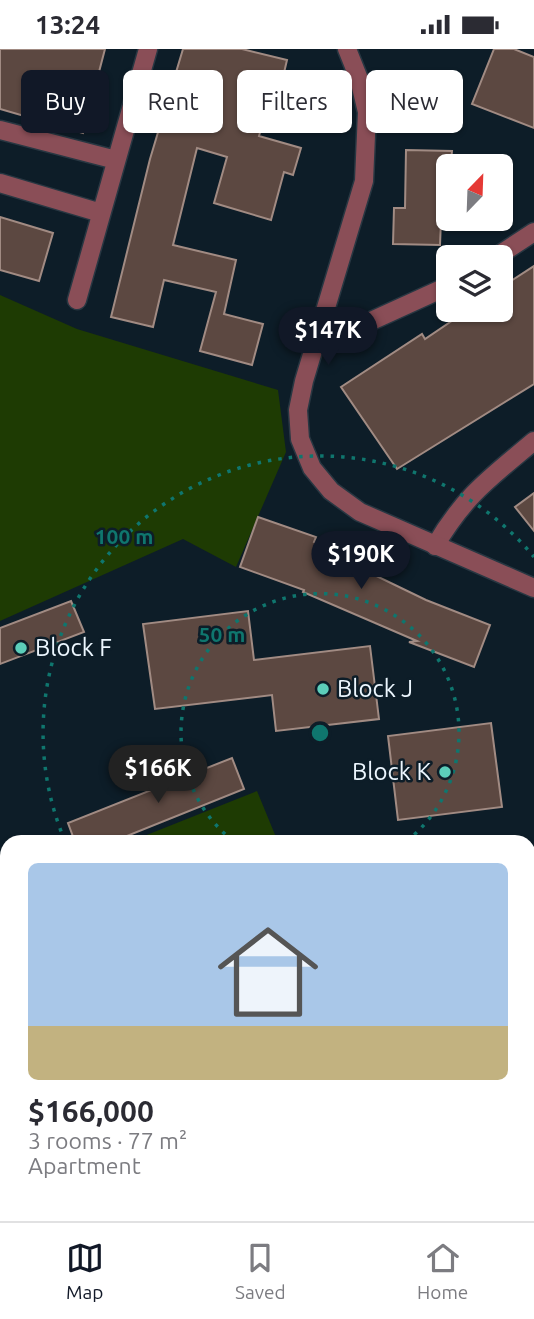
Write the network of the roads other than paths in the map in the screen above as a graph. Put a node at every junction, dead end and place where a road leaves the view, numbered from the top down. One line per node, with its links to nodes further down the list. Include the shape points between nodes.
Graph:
1 (148, 49): 4 (street)
2 (347, 49): 13 (street, via 367,112 365,181 304,381 298,410 300,439 312,468 331,491 360,512)
3 (0, 130): 4 (street)
4 (117, 160): 6 (street)
5 (0, 183): 6 (street)
6 (101, 213): 10 (street)
7 (534, 232): 8 (street)
8 (513, 246)
9 (436, 291): 11 (street)
10 (77, 300)
11 (369, 322)
12 (534, 441): 13 (street, via 474,490)
13 (435, 546): 14 (street)
14 (534, 588)

